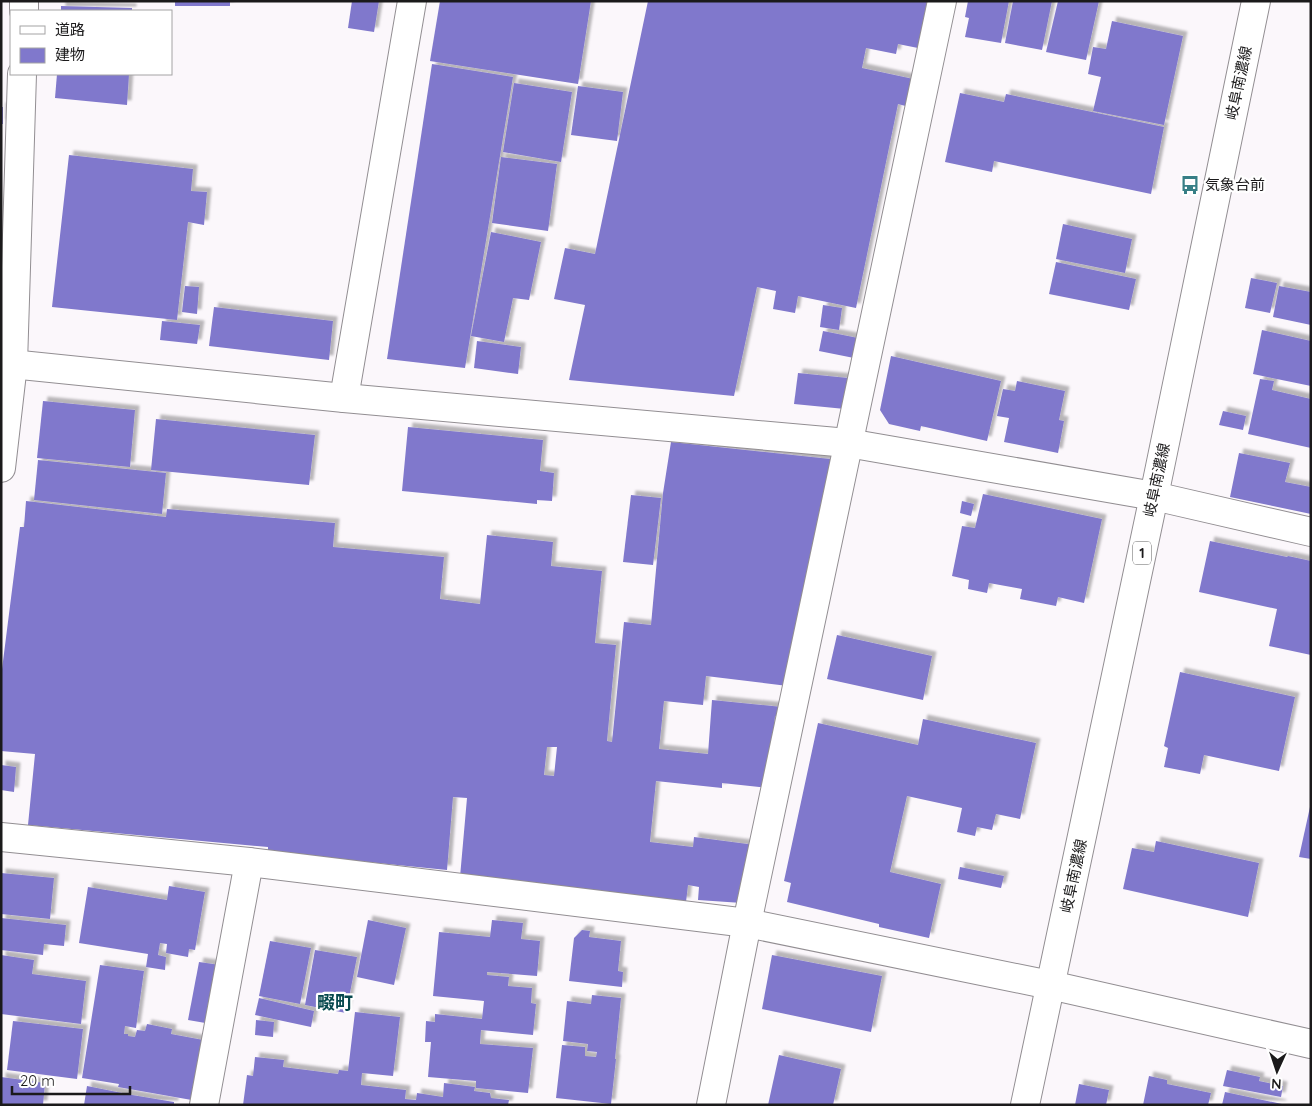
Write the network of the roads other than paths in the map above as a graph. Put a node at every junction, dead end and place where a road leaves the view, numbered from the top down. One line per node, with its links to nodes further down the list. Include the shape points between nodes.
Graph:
1 (412, 1): 6 (street)
2 (942, 1): 7 (street)
3 (1256, 1): 9 (street, 岐阜南濃線 / 1)
4 (22, 75): 5 (street)
5 (7, 364): 6 (street); 8 (street)
6 (344, 398): 7 (street)
7 (848, 442): 9 (street); 13 (street)
8 (1, 468)
9 (1154, 496): 10 (street); 14 (street, 岐阜南濃線 / 1)
10 (1311, 532)
11 (1, 837): 12 (street)
12 (249, 862): 13 (street); 16 (street)
13 (747, 922): 14 (street); 17 (street)
14 (1050, 986): 15 (street); 18 (street, 岐阜南濃線 / 1)
15 (1311, 1044)
16 (204, 1105)
17 (711, 1105)
18 (1025, 1105)

